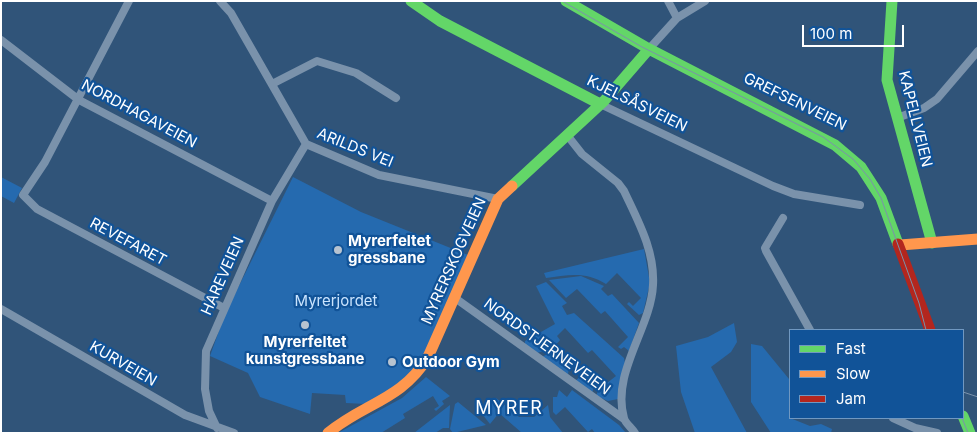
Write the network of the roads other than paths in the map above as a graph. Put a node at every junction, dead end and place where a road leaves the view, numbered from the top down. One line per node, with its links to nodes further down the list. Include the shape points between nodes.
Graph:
1 (129, 1): 14 (street)
2 (220, 1): 12 (street, ARILDS VEI)
3 (411, 1): 15 (street, KJELSÅSVEIEN, via 448,26)
4 (566, 1): 10 (street, GREFSENVEIEN)
5 (668, 1): 8 (street)
6 (705, 1): 8 (street)
7 (892, 1): 16 (street, KAPELLVEIEN, via 886,73)
8 (677, 18): 10 (street)
9 (2, 42): 14 (street, NORDHAGAVEIEN)
10 (649, 49): 15 (street, MYRERSKOGVEIEN); 25 (street, GREFSENVEIEN, via 722,86 740,90 809,123 854,150 884,188 899,229)
11 (978, 51): 16 (street, via 937,99 924,108)
12 (272, 84): 13 (street, via 317,61 356,73); 18 (street, ARILDS VEI)
13 (396, 98)
14 (79, 100): 20 (street, NORDHAGAVEIEN); 27 (street, REVEFARET, via 23,195 37,209)
15 (600, 104): 17 (street, MYRERSKOGVEIEN); 21 (street, KJELSÅSVEIEN, via 773,186 794,194)
16 (897, 118): 24 (street, KAPELLVEIEN)
17 (567, 135): 19 (street, MYRERSKOGVEIEN); 32 (street, via 582,154 624,191 650,252 652,294 629,360 622,397)
18 (306, 144): 19 (street, ARILDS VEI, via 379,175); 20 (street, HAREVEIEN)
19 (498, 199): 26 (street, MYRERSKOGVEIEN)
20 (272, 201): 27 (street, HAREVEIEN)
21 (860, 205)
22 (783, 218): 29 (street, via 765,248)
23 (978, 239): 24 (street)
24 (932, 242): 25 (street)
25 (900, 245): 30 (street, GREFSENVEIEN)
26 (455, 298): 32 (street, NORDSTJERNEVEIEN); 36 (street, MYRERSKOGVEIEN, via 423,369 416,377 399,392 338,424)
27 (224, 308): 34 (street, HAREVEIEN, via 204,364 209,411)
28 (1, 309): 34 (street, KURVEIEN, via 153,398)
29 (809, 329)
30 (930, 329)
31 (964, 418): 39 (street)
32 (624, 419): 37 (street, NORDSTJERNEVEIEN)
33 (895, 419): 38 (street)
34 (217, 428): 35 (street, KURVEIEN)
35 (234, 433)
36 (328, 433)
37 (635, 433)
38 (937, 433)
39 (970, 433)

